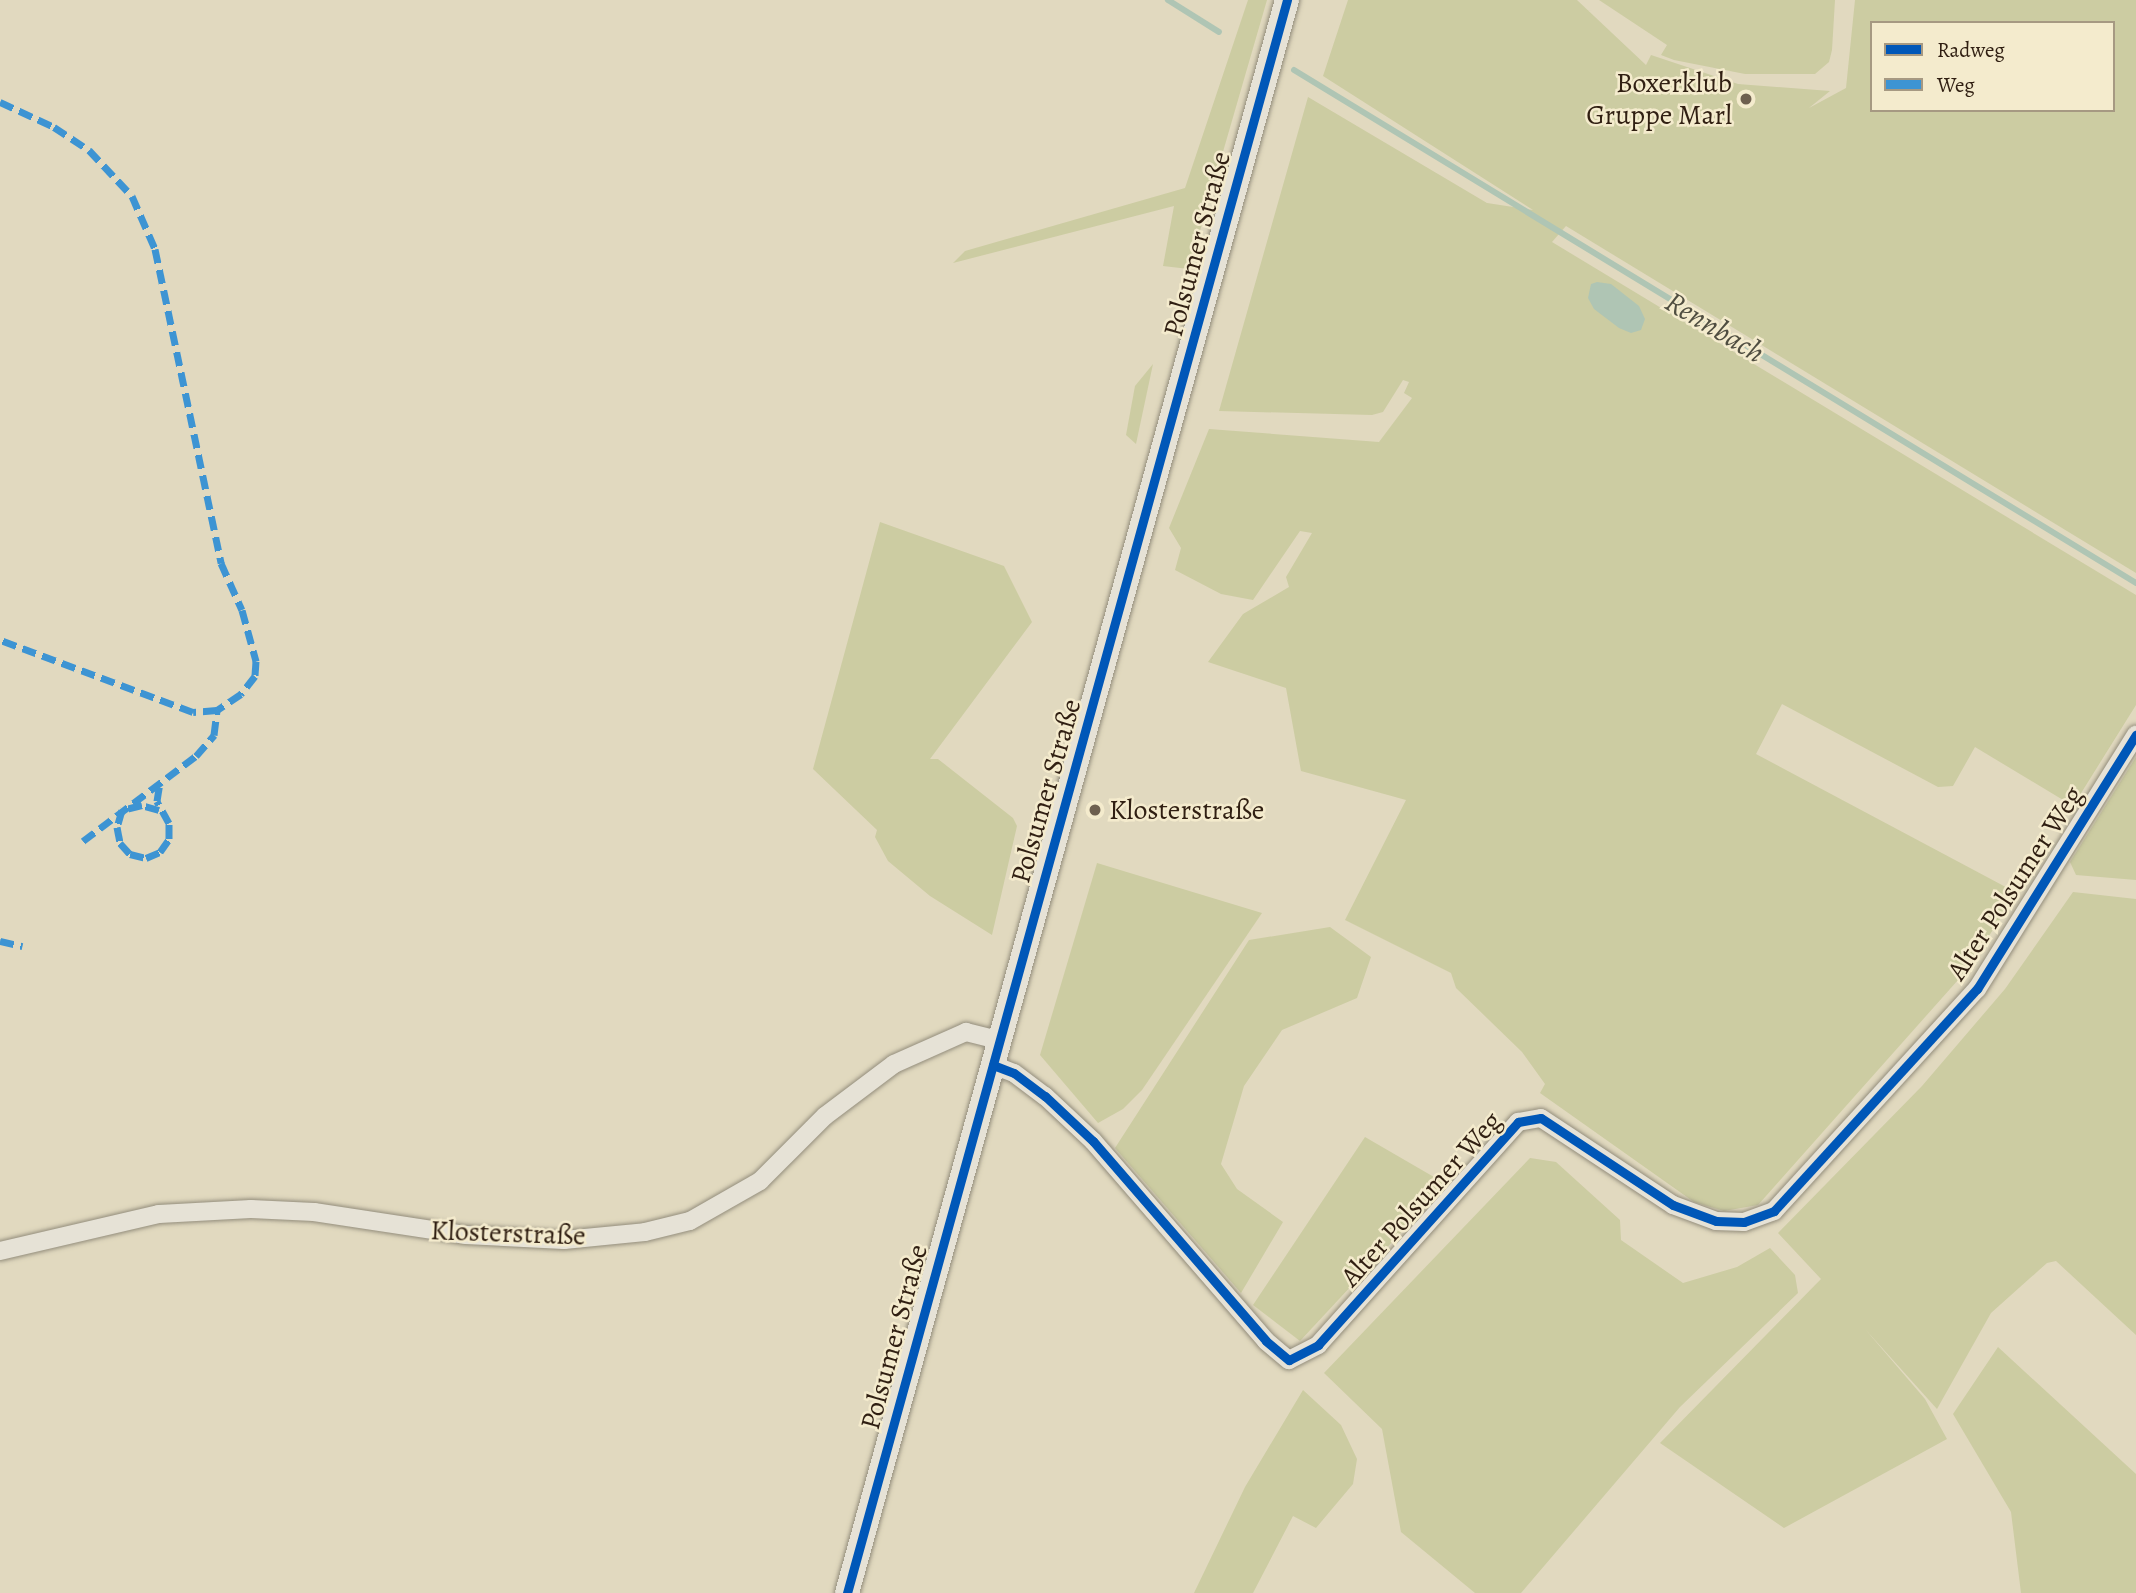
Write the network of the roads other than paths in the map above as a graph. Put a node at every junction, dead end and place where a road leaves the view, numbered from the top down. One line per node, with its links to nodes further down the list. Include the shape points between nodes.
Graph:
1 (1287, 0): 3 (main road, Polsumer Straße)
2 (2136, 735): 4 (street, Alter Polsumer Weg, via 1977,989 1774,1211 1744,1222 1716,1221 1673,1205 1541,1118 1518,1122 1318,1345 1289,1360 1266,1341 1093,1141 1035,1088)
3 (999, 1040): 4 (main road, Polsumer Straße); 5 (street, Klosterstraße, via 966,1032 894,1064 825,1116 760,1181 690,1221 645,1232 564,1240 466,1235 314,1212 251,1209 159,1214)
4 (993, 1065): 6 (main road, Polsumer Straße)
5 (0, 1251)
6 (846, 1593)

